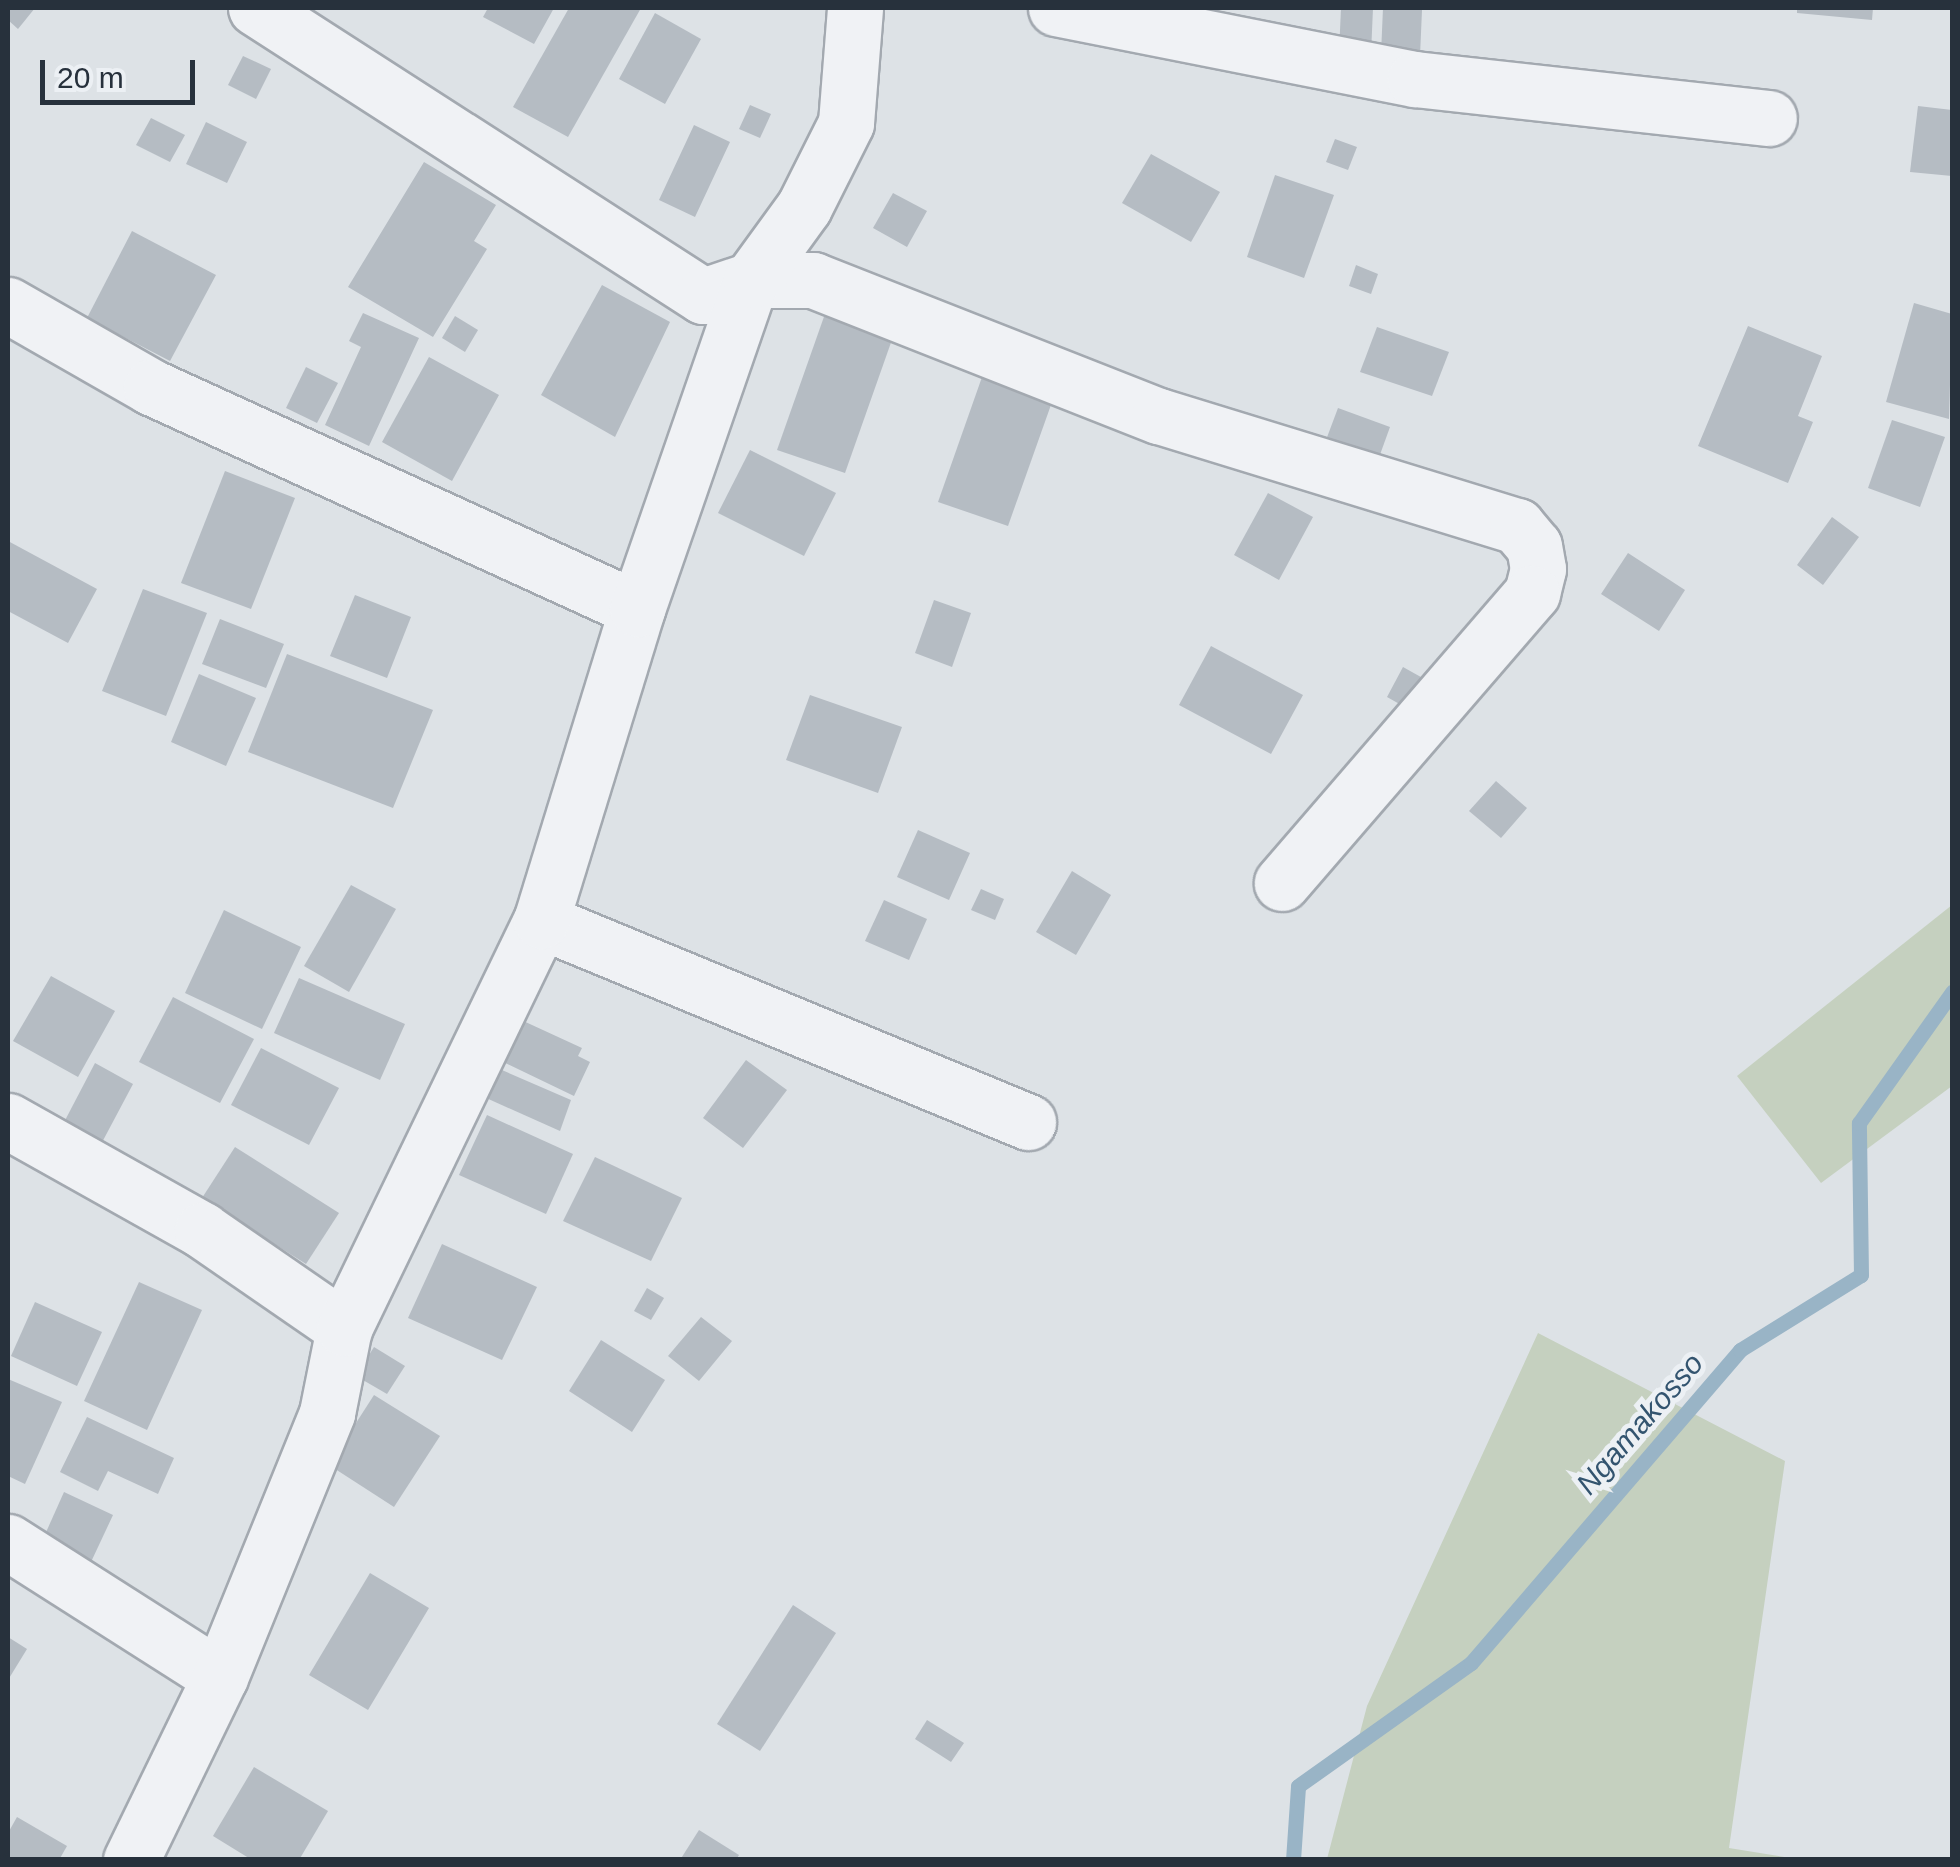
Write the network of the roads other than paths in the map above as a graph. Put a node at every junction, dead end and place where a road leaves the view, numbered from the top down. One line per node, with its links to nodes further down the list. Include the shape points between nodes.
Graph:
1 (256, 8): 5 (street, via 703,296)
2 (855, 8): 5 (street, via 846,122 804,207)
3 (1056, 8): 4 (street, via 1415,79)
4 (1768, 118)
5 (751, 280): 7 (street); 8 (street, via 813,280 1159,416 1517,526 1534,546 1532,592)
6 (8, 305): 7 (street, via 152,388)
7 (637, 609): 9 (street)
8 (1282, 883)
9 (541, 922): 11 (street); 12 (street)
10 (8, 1120): 12 (street, via 202,1230)
11 (1028, 1122)
12 (344, 1328): 14 (street, via 327,1413)
13 (8, 1542): 14 (street)
14 (220, 1676): 15 (street)
15 (131, 1860)

